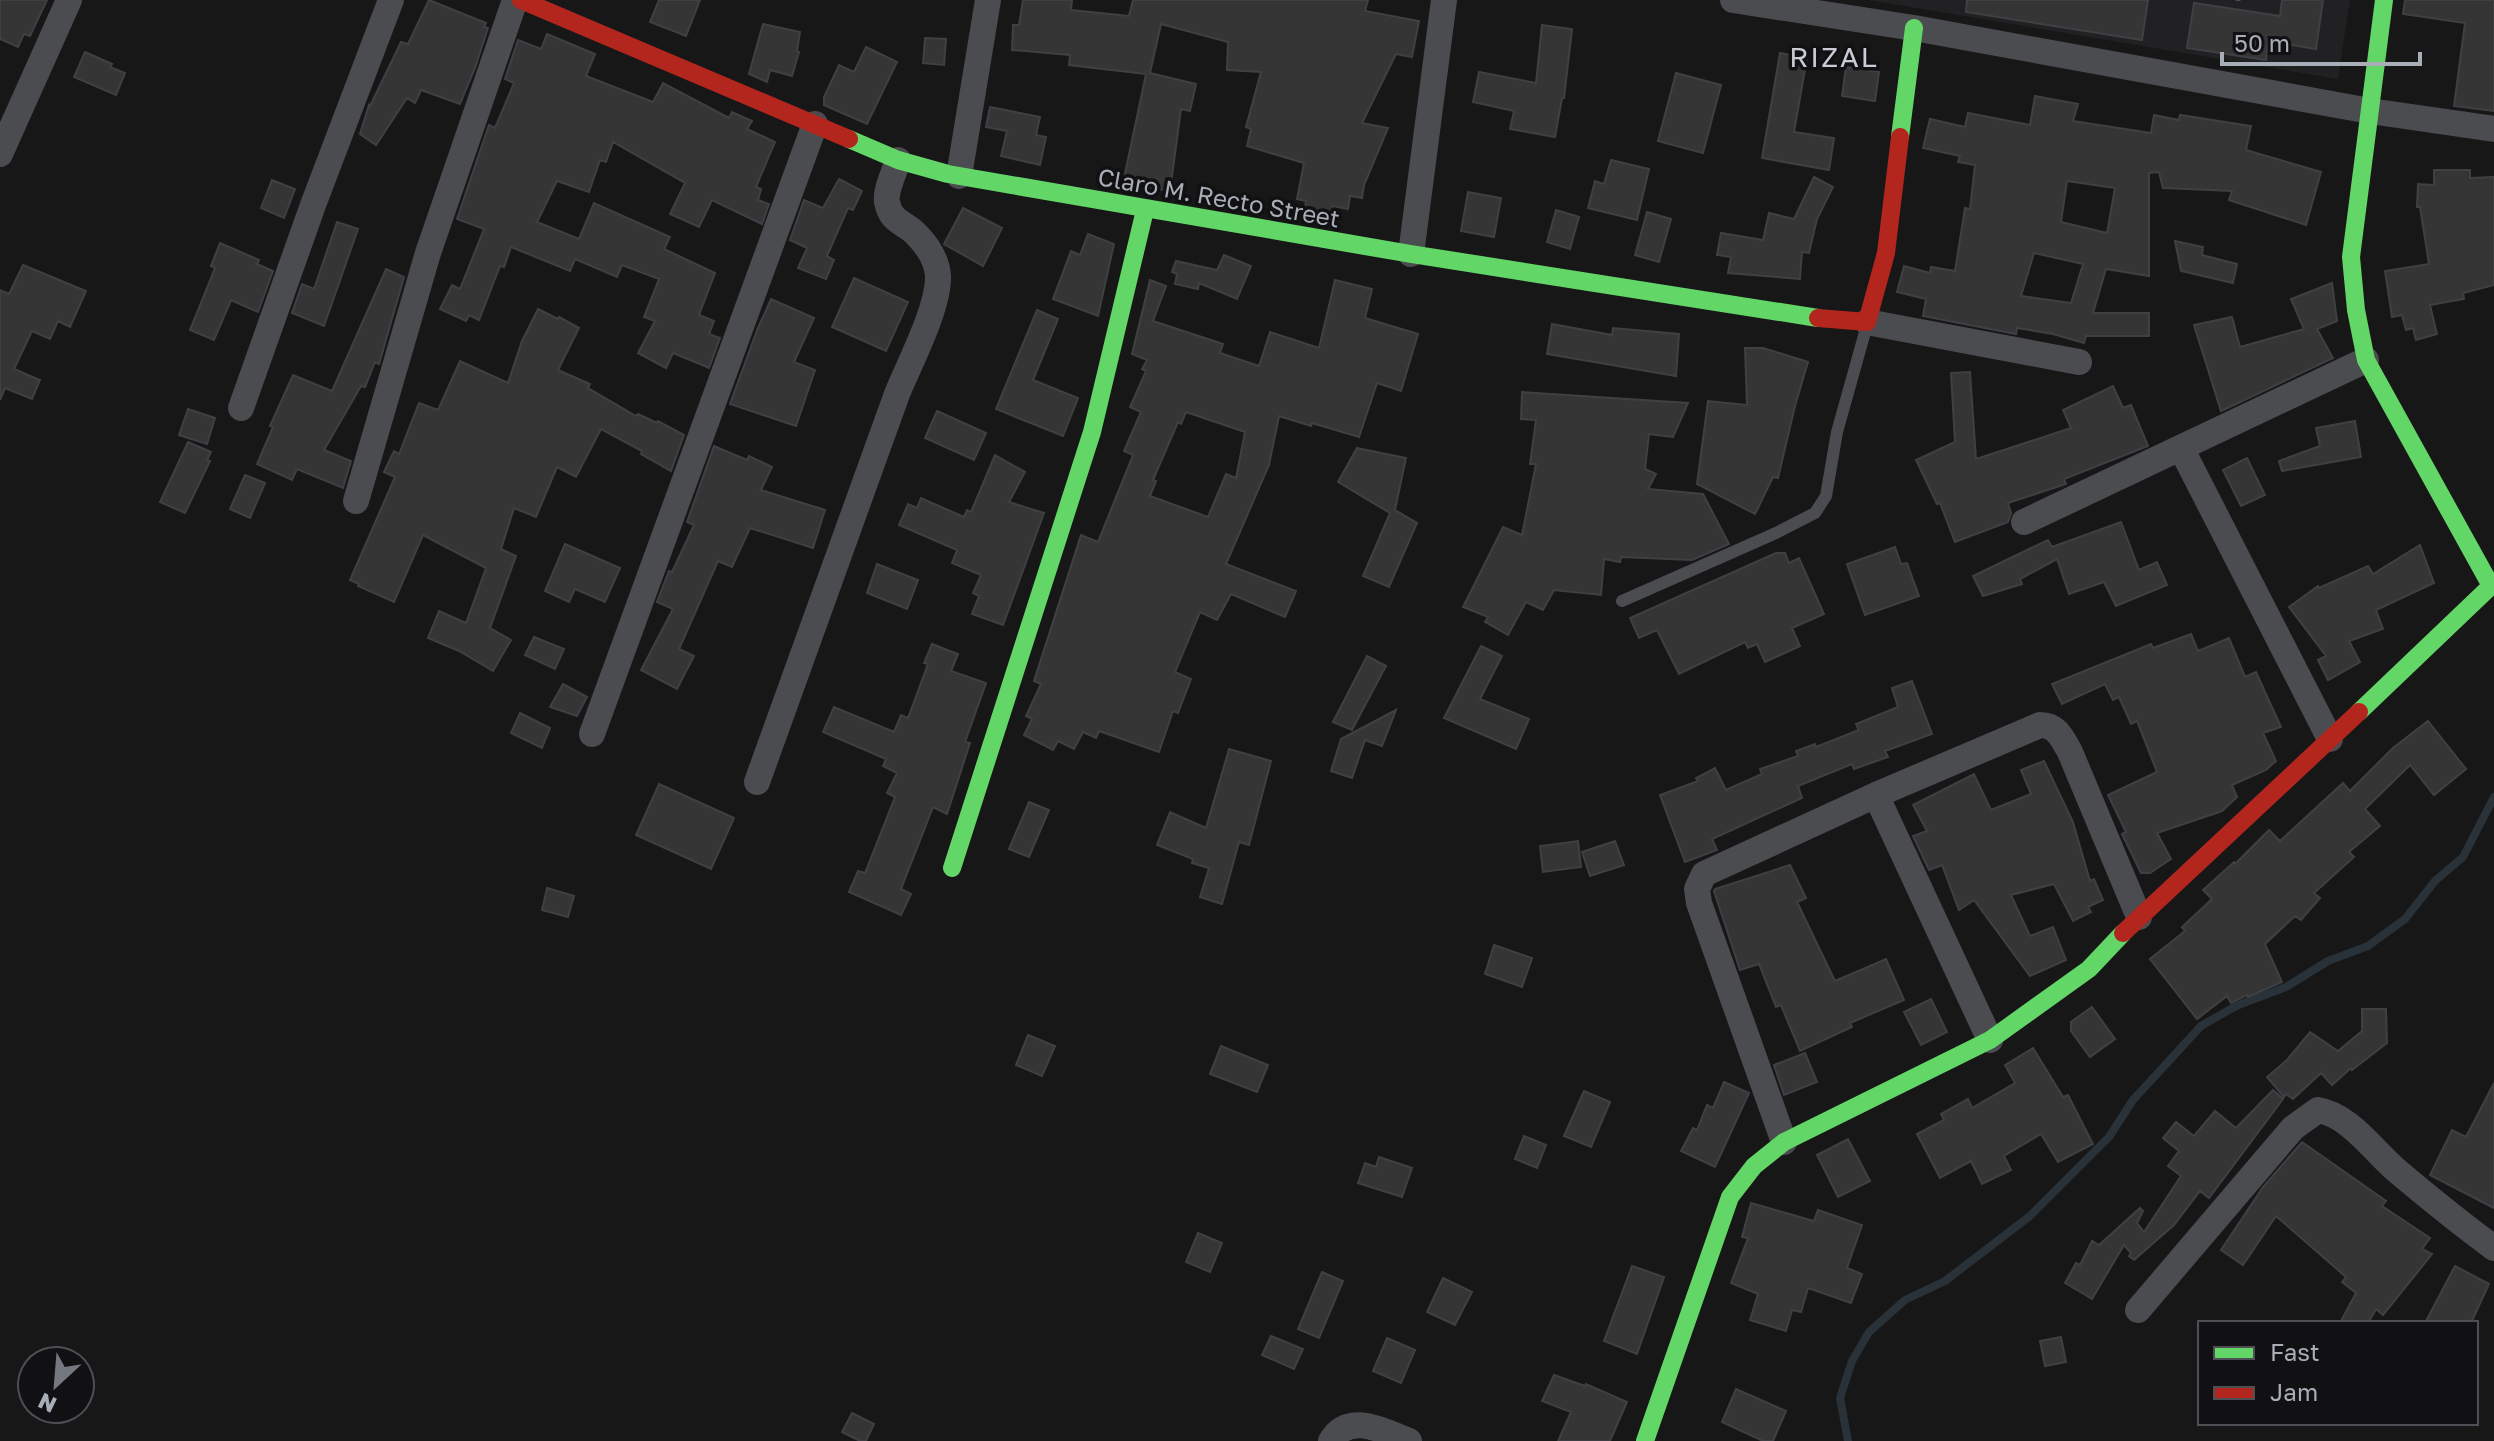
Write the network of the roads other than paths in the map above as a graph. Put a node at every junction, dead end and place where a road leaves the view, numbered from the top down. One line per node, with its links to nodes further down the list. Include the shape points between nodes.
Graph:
1 (69, 0): 12 (street)
2 (391, 0): 20 (street)
3 (518, 0): 10 (street, Claro M. Recto Street); 22 (street, via 428,253)
4 (988, 0): 14 (street)
5 (1444, 0): 16 (street)
6 (1733, 0): 8 (street)
7 (2384, 0): 9 (street)
8 (1914, 28): 9 (street); 17 (street, via 1886,253)
9 (2370, 111): 11 (street); 18 (street, via 2351,257)
10 (815, 124): 13 (street, Claro M. Recto Street); 26 (street)
11 (2494, 129)
12 (0, 154)
13 (898, 160): 14 (street, Claro M. Recto Street); 28 (street, via 886,199 894,219 913,231 934,259 934,300)
14 (959, 176): 15 (street, Claro M. Recto Street)
15 (1145, 210): 16 (street, Claro M. Recto Street); 30 (street, via 1092,432)
16 (1411, 254): 17 (street, Claro M. Recto Street)
17 (1867, 322): 19 (street); 25 (lane, via 1826,496 1815,513)
18 (2366, 360): 21 (street); 24 (street)
19 (2079, 362)
20 (241, 408)
21 (2181, 448): 23 (street); 27 (street)
22 (356, 501)
23 (2024, 522)
24 (2493, 585): 27 (street)
25 (1622, 601)
26 (592, 734)
27 (2330, 739): 31 (street)
28 (757, 782)
29 (1876, 795): 31 (street, via 2040,725 2055,728); 32 (street); 33 (street, via 1704,874 1697,889)
30 (952, 868)
31 (2139, 917): 32 (street, via 2089,969)
32 (1990, 1040): 33 (street)
33 (1784, 1142): 38 (street, via 1743,1175 1730,1197)
34 (2494, 1248): 35 (street, via 2346,1123 2318,1110 2293,1128)
35 (2138, 1310)
36 (1331, 1441): 37 (street, via 1351,1425)
37 (1409, 1441)
38 (1645, 1441)

